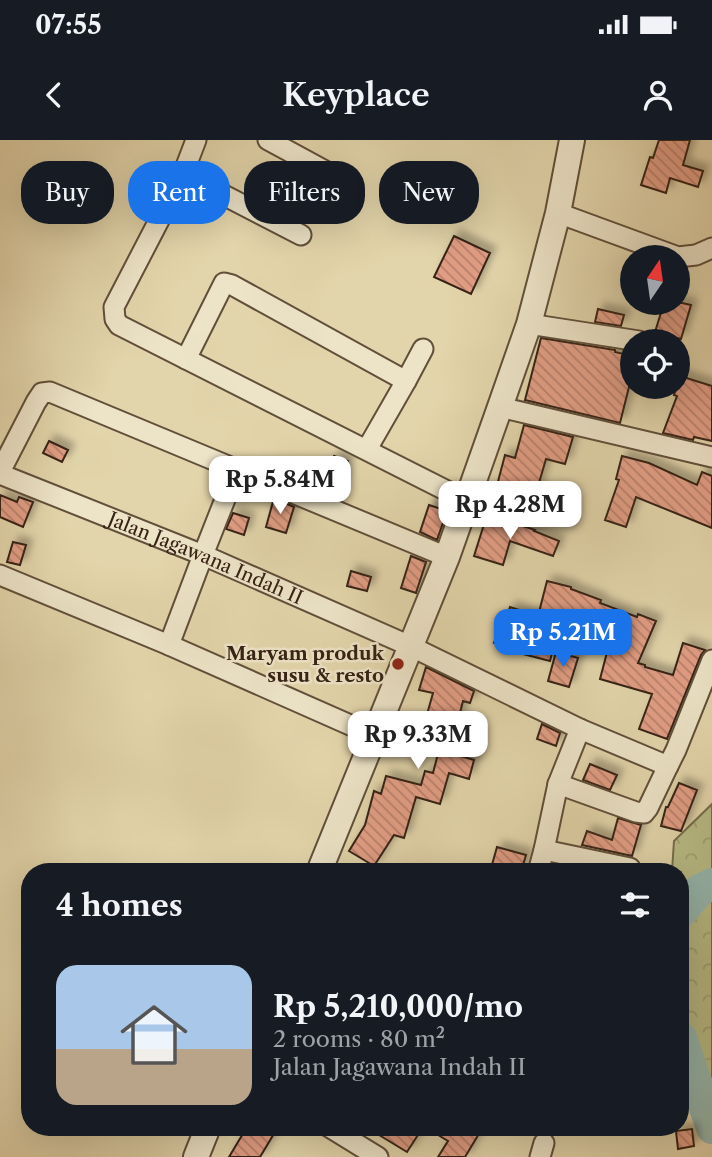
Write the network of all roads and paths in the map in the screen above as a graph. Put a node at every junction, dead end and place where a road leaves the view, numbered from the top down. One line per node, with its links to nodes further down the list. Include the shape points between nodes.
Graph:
1 (196, 140): 4 (street)
2 (268, 140): 5 (street)
3 (572, 140): 7 (street)
4 (188, 161)
5 (307, 161)
6 (230, 198): 9 (street)
7 (558, 213): 10 (street, via 678,257); 11 (street)
8 (157, 224): 14 (street, via 114,307 115,319 118,325)
9 (302, 234)
10 (712, 248)
11 (528, 324): 12 (street); 16 (street)
12 (620, 338)
13 (423, 349): 15 (street)
14 (186, 359): 15 (street, via 224,283 228,283); 17 (street)
15 (406, 381): 17 (street)
16 (500, 407): 18 (street); 21 (street)
17 (367, 449): 21 (street)
18 (712, 457)
19 (237, 469): 20 (street, via 50,392 42,393); 22 (street); 23 (street)
20 (0, 472): 22 (street, Jalan Jagawana Indah II)
21 (467, 501): 23 (street)
22 (203, 555): 25 (street); 26 (street, Jalan Jagawana Indah II)
23 (447, 557): 26 (street)
24 (0, 575): 25 (street)
25 (169, 645): 29 (street)
26 (410, 646): 28 (street, Jalan Jagawana Indah II); 29 (street)
27 (712, 660): 30 (street)
28 (580, 729): 30 (street, Jalan Jagawana Indah II); 31 (street)
29 (375, 736): 33 (street)
30 (668, 766): 31 (street, via 644,813)
31 (558, 784): 32 (street)
32 (544, 850): 34 (street); 35 (street)
33 (323, 863)
34 (540, 863)
35 (606, 863)
36 (204, 1136): 38 (street)
37 (344, 1136): 39 (street)
38 (196, 1157)
39 (378, 1157)

